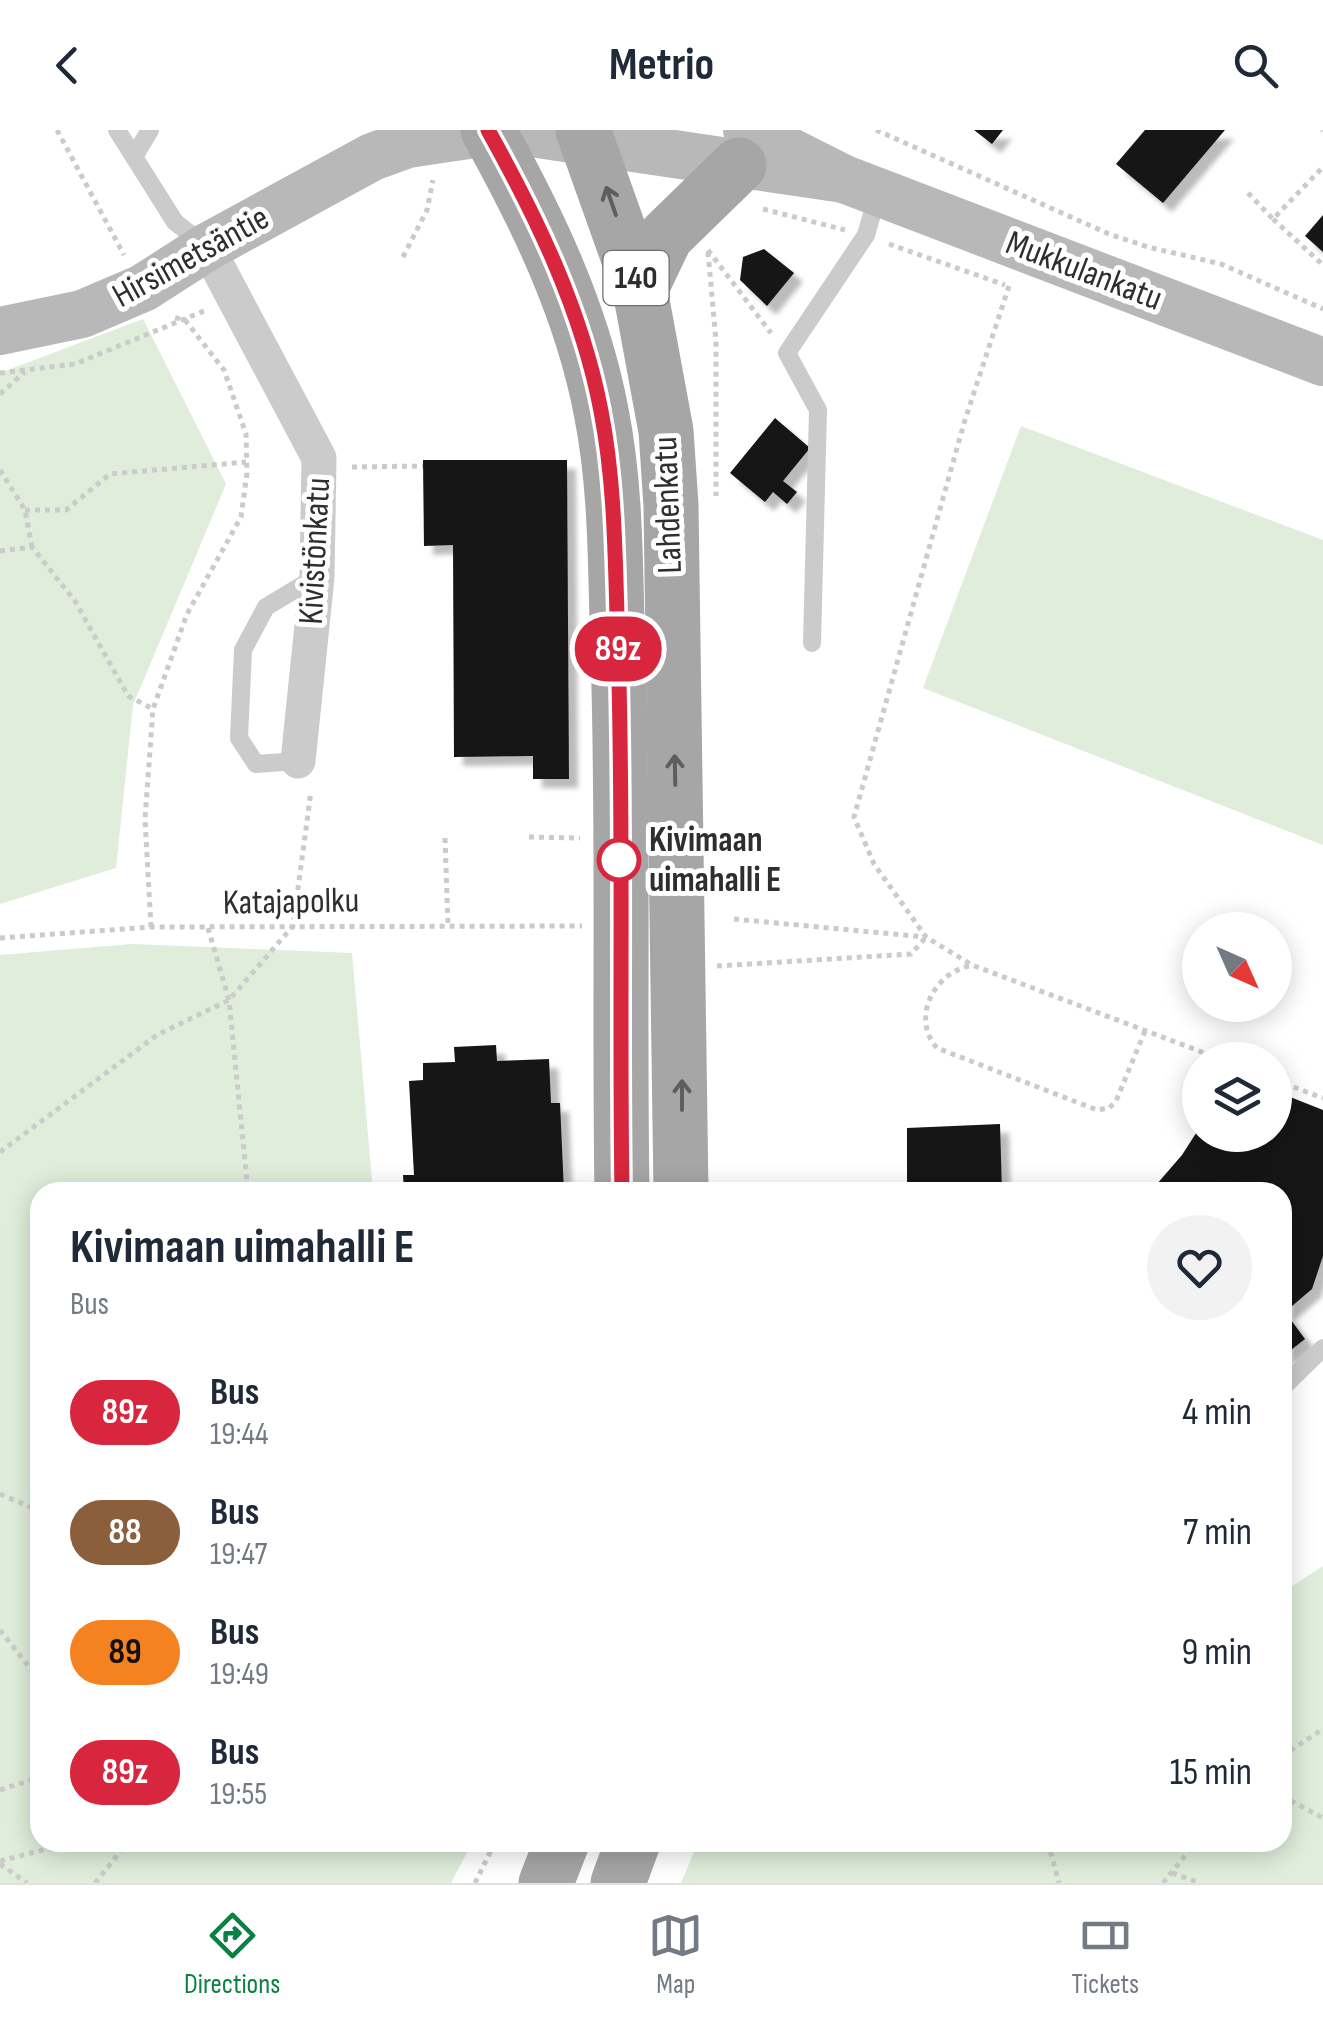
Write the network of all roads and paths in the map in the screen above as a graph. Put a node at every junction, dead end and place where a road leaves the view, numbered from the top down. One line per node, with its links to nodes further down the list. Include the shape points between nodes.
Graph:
1 (56, 130): 19 (path)
2 (118, 130): 8 (lane)
3 (150, 130): 8 (lane)
4 (876, 130): 22 (path, via 1109,234 1221,264)
5 (488, 131): 6 (street, Mukkulankatu); 7 (street, Hirsimetsäntie); 60 (main road, Lahdenkatu / 140, via 546,241 580,331 613,489)
6 (581, 135): 10 (street, Mukkulankatu); 20 (main road, Lahdenkatu / 140, one-way to 6)
7 (387, 144): 16 (street, Hirsimetsäntie)
8 (135, 155): 16 (lane, via 176,222)
9 (1323, 167): 14 (path)
10 (749, 168): 13 (street, Mukkulankatu); 13 (path); 20 (main road, via 666,236)
11 (434, 172): 17 (path, via 427,210)
12 (1248, 193): 14 (path)
13 (863, 202): 25 (lane); 26 (street, Mukkulankatu); 49 (path, via 1009,286 854,816 874,864)
14 (1272, 219): 18 (path)
15 (716, 236): 25 (path, via 707,248)
16 (207, 248): 19 (street, Hirsimetsäntie); 21 (street, Kivistönkatu)
17 (403, 257)
18 (1323, 265)
19 (143, 288): 23 (path, via 162,314); 24 (street, Hirsimetsäntie, via 82,314)
20 (640, 290): 61 (main road, Lahdenkatu / 140, one-way to 20, via 671,505 666,432)
21 (231, 294): 23 (path); 36 (street, Kivistönkatu, via 319,458)
22 (1323, 309)
23 (186, 320): 29 (path, via 224,370 246,434)
24 (0, 331)
25 (787, 353): 37 (lane, via 818,410)
26 (1323, 362)
27 (27, 370): 28 (path)
28 (0, 394)
29 (246, 462): 33 (path, via 110,474 66,510); 38 (path, via 241,517 188,614)
30 (423, 466): 31 (path)
31 (344, 467)
32 (0, 470): 33 (path)
33 (25, 510): 34 (path)
34 (32, 547): 35 (path); 38 (path, via 75,600 128,696)
35 (0, 551)
36 (317, 577): 39 (street, Kivistönkatu); 39 (lane, via 266,606 243,650 239,738 256,764)
37 (812, 644)
38 (153, 709): 47 (path, via 145,818)
39 (298, 761)
40 (530, 837): 42 (path)
41 (445, 838): 45 (path)
42 (580, 838)
43 (734, 919): 49 (path)
44 (293, 926): 45 (path, Katajapolku); 48 (path, Katajapolku); 53 (path)
45 (448, 926): 46 (path, Katajapolku)
46 (582, 926)
47 (152, 927): 48 (path, Katajapolku); 50 (path, Katajapolku)
48 (208, 928): 53 (path)
49 (926, 937): 51 (path); 52 (path, via 911,954)
50 (0, 938)
51 (972, 965): 54 (path); 54 (path, via 942,980 924,1016 927,1036 938,1048 1097,1110 1116,1101)
52 (716, 966)
53 (229, 1000): 58 (path, via 157,1035); 59 (path)
54 (1145, 1030): 55 (path)
55 (1182, 1044)
56 (1292, 1086): 57 (path)
57 (1323, 1098)
58 (0, 1152)
59 (247, 1182)
60 (622, 1182)
61 (681, 1182)
62 (1323, 1348): 63 (lane)
63 (1292, 1378)
64 (0, 1494): 65 (path)
65 (30, 1507)
66 (0, 1630): 67 (path)
67 (30, 1668)
68 (1323, 1729): 69 (path)
69 (1292, 1749)
70 (30, 1780): 71 (path)
71 (0, 1790)
72 (1292, 1801): 73 (path)
73 (1323, 1818)
74 (39, 1852): 81 (path)
75 (120, 1852): 84 (path)
76 (490, 1852): 85 (path)
77 (558, 1852): 86 (main road)
78 (629, 1852): 87 (main road)
79 (1051, 1852): 88 (path)
80 (1188, 1852): 82 (path)
81 (0, 1863): 83 (path)
82 (1172, 1873): 89 (path); 90 (path)
83 (27, 1883)
84 (95, 1883)
85 (475, 1883)
86 (546, 1883)
87 (618, 1883)
88 (1059, 1883)
89 (1163, 1883)
90 (1200, 1883)

